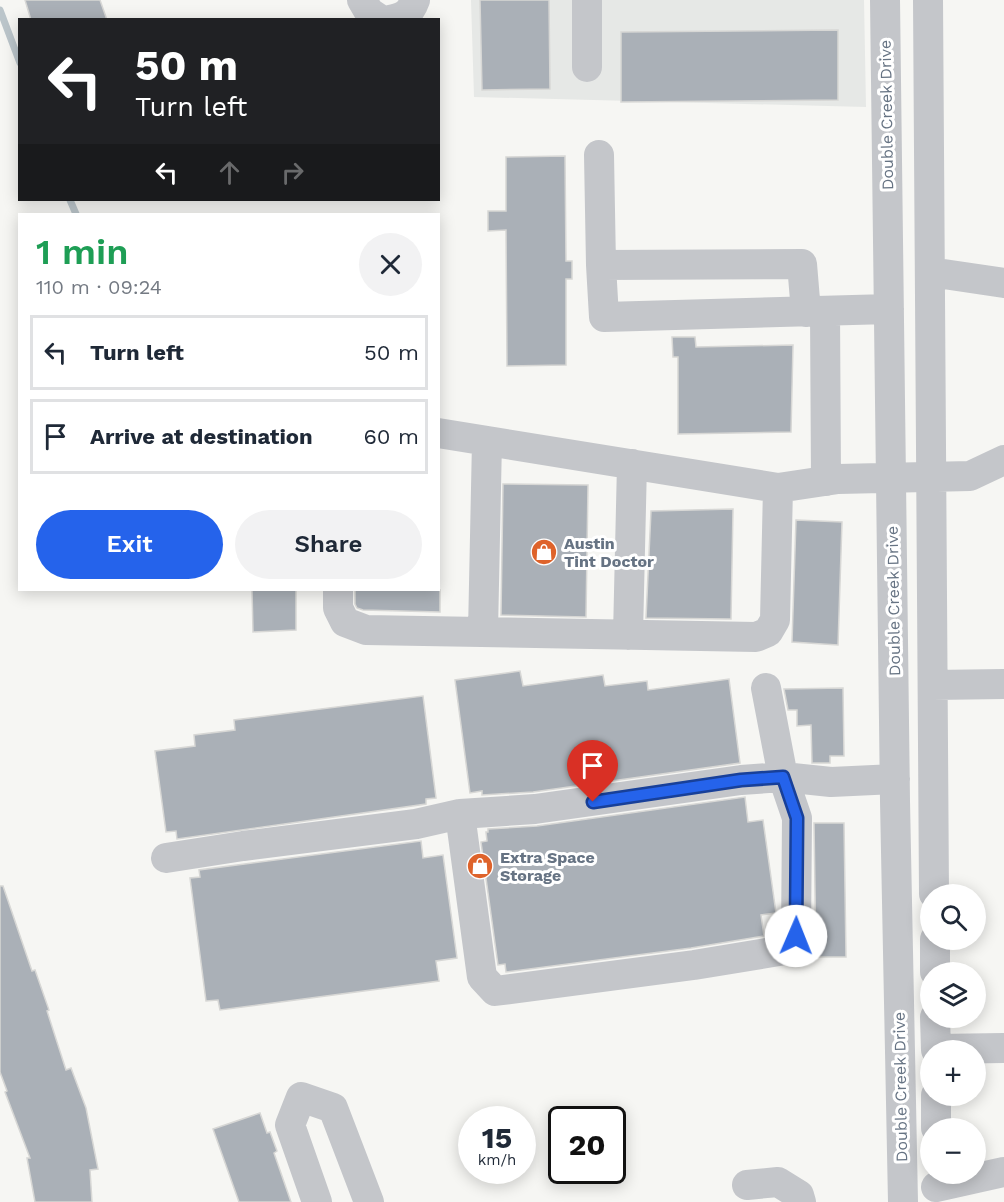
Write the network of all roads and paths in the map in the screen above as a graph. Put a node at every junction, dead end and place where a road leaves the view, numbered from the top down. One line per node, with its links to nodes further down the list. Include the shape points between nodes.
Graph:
1 (362, 0): 6 (street)
2 (415, 0): 7 (street, via 411,11)
3 (587, 0): 8 (street)
4 (885, 0): 13 (street, Double Creek Drive)
5 (928, 0): 11 (street)
6 (378, 18)
7 (401, 18)
8 (587, 66)
9 (599, 155): 10 (street)
10 (601, 265): 14 (street, via 802,264); 14 (street, via 604,317)
11 (930, 272): 12 (street); 19 (street)
12 (1004, 283)
13 (889, 309): 14 (street); 20 (street, Double Creek Drive)
14 (816, 311): 21 (street)
15 (440, 433): 16 (street)
16 (487, 441): 18 (street); 24 (street)
17 (1004, 460): 19 (street, via 970,476)
18 (632, 465): 22 (street); 25 (street)
19 (931, 476): 20 (street); 27 (street)
20 (891, 477): 21 (street); 30 (street, Double Creek Drive)
21 (826, 481): 22 (street)
22 (778, 488): 25 (street, via 775,620 768,632 756,637)
23 (338, 591): 24 (street, via 338,608 345,622 366,630)
24 (483, 632): 25 (street)
25 (628, 635)
26 (1004, 684): 27 (street)
27 (933, 685): 33 (street)
28 (766, 688): 29 (street)
29 (783, 777): 30 (street, via 831,782); 31 (street, via 534,809); 31 (street, via 797,818 796,936 791,949 495,991 482,977)
30 (895, 780): 42 (street, Double Creek Drive)
31 (460, 814): 32 (street, via 416,825)
32 (166, 858)
33 (934, 884)
34 (1004, 1048): 35 (street)
35 (986, 1049)
36 (1004, 1172): 38 (street)
37 (747, 1185): 41 (street, via 778,1182 799,1195)
38 (936, 1188)
39 (317, 1202): 40 (street, via 290,1125 301,1097 333,1108)
40 (369, 1202)
41 (801, 1202)
42 (903, 1202)

